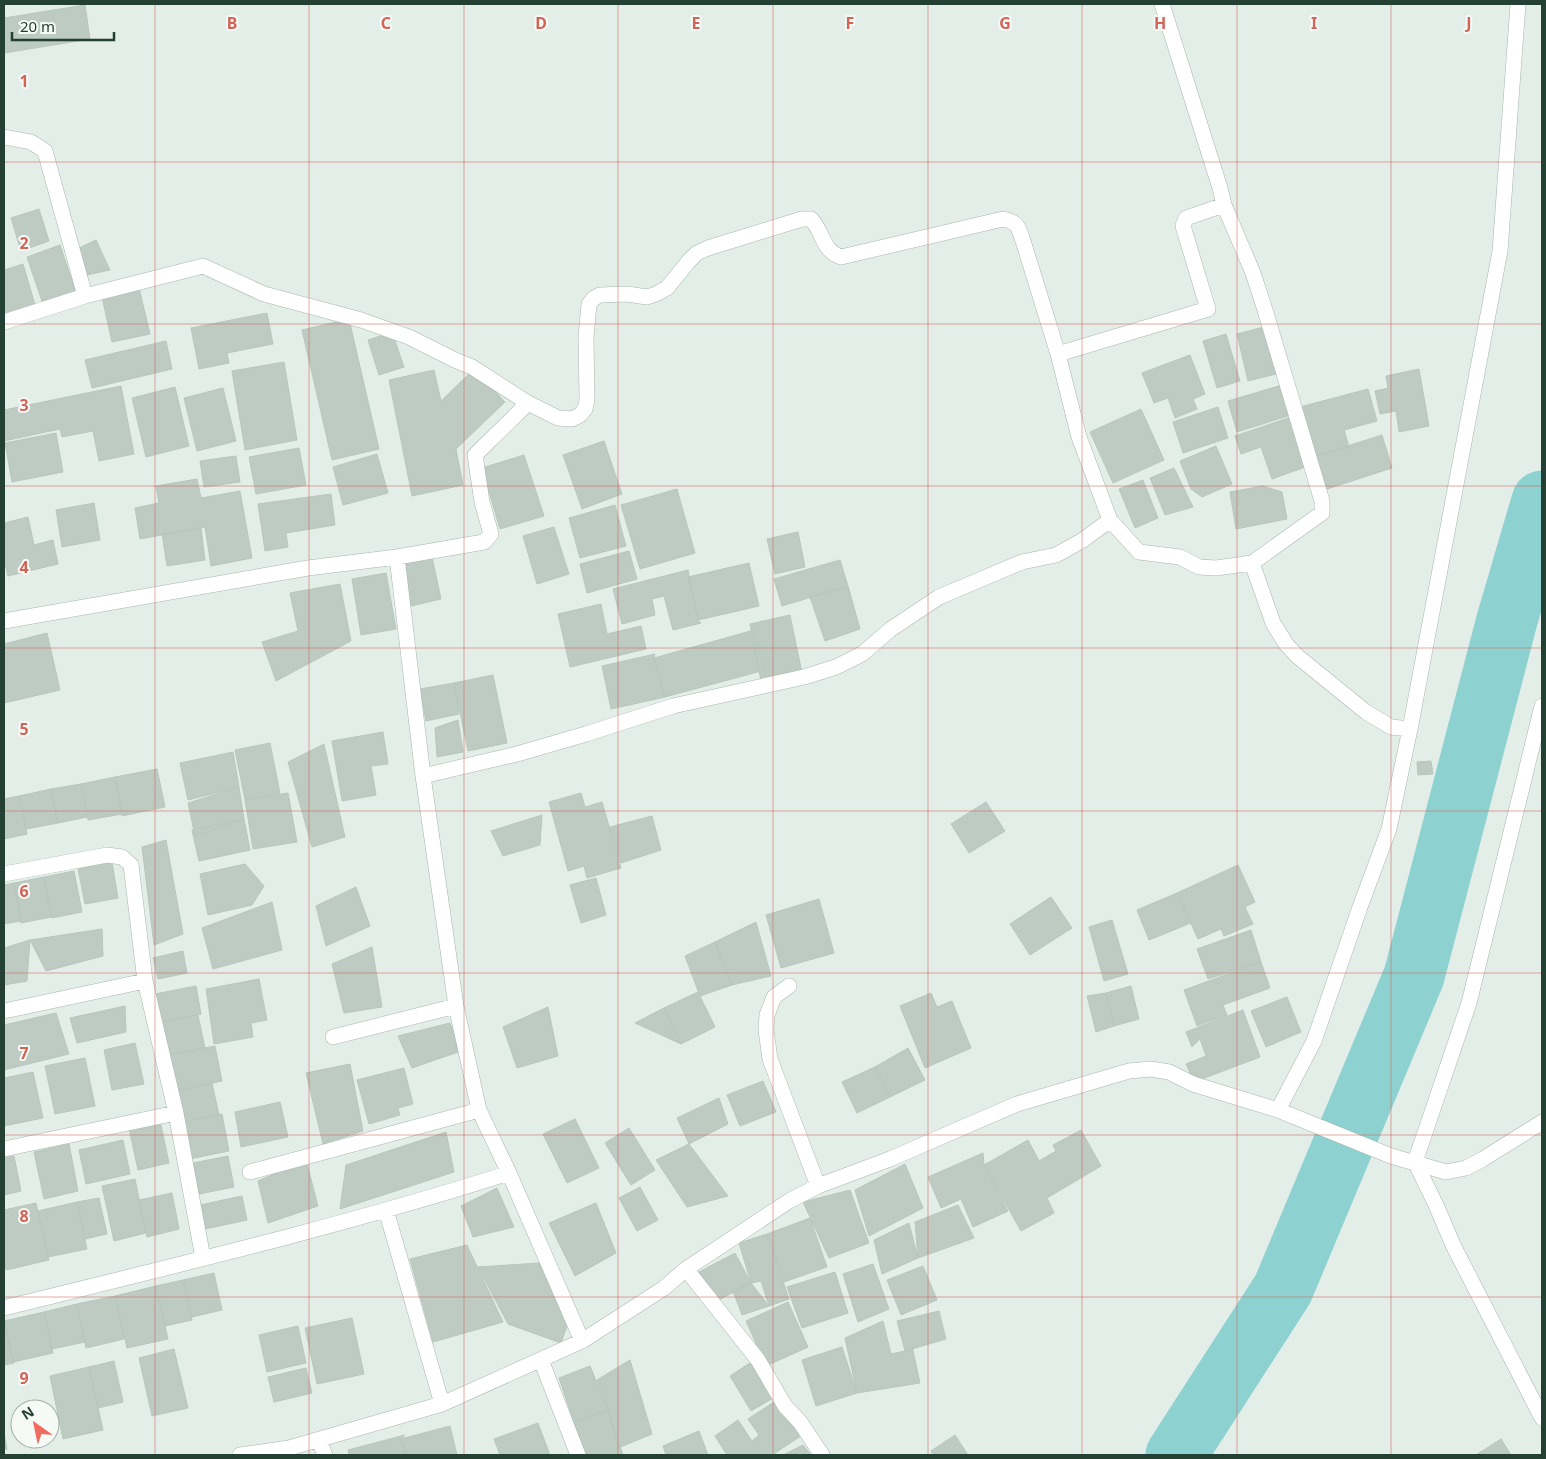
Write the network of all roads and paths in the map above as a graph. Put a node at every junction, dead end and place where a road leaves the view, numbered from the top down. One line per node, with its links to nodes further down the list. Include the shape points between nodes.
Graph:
1 (1162, 4): 4 (street)
2 (1518, 4): 14 (street, via 1500,251)
3 (4, 137): 5 (street, via 31,142 45,151)
4 (1224, 205): 7 (street, via 1186,218 1183,226 1208,309); 11 (street, via 1265,310 1322,501 1322,513)
5 (85, 296): 6 (street); 8 (street, via 203,266 264,294 361,320 409,337 472,367)
6 (4, 322)
7 (1058, 354): 8 (street, via 1019,228 1012,221 1002,219 840,257 829,250 816,224 807,218 708,248 688,262 667,288 656,294 647,297 600,295 594,298 588,312 585,409 572,419 558,418); 9 (street, via 1079,437)
8 (528, 403): 10 (street, via 475,455 491,534 484,542)
9 (1110, 520): 11 (street, via 1140,552 1180,557 1199,567); 15 (street, via 1056,555 1022,562 940,598 891,629 862,654 836,667 674,706 517,754)
10 (397, 557): 12 (street, via 308,568); 15 (street)
11 (1252, 563): 14 (street, via 1273,623 1297,656 1366,712 1391,727)
12 (4, 621)
13 (1542, 706): 27 (street, via 1469,1003)
14 (1410, 729): 23 (street, via 1389,829 1314,1041)
15 (423, 776): 19 (street)
16 (4, 874): 17 (street, via 107,855 122,857 131,865)
17 (145, 981): 20 (street); 24 (street)
18 (789, 986): 30 (street, via 774,998 767,1015 770,1059)
19 (456, 1006): 21 (street); 22 (street)
20 (4, 1011)
21 (333, 1037)
22 (479, 1110): 28 (street); 29 (street)
23 (1278, 1110): 27 (street, via 1392,1156); 30 (street, via 1194,1084 1169,1072 1151,1069 1128,1071 1017,1104)
24 (176, 1114): 26 (street); 32 (street)
25 (1542, 1122): 27 (street, via 1466,1168 1446,1172)
26 (4, 1149)
27 (1415, 1162): 38 (street, via 1454,1247)
28 (250, 1172)
29 (509, 1173): 31 (street); 35 (street)
30 (818, 1186): 33 (street, via 789,1201)
31 (386, 1210): 32 (street); 37 (street)
32 (203, 1258): 34 (street)
33 (686, 1269): 35 (street, via 664,1288); 43 (street, via 758,1360)
34 (4, 1308)
35 (582, 1341): 36 (street)
36 (541, 1360): 37 (street); 42 (street)
37 (442, 1404): 39 (street)
38 (1542, 1418)
39 (319, 1440): 40 (street); 41 (street)
40 (240, 1455)
41 (325, 1455)
42 (578, 1455)
43 (822, 1455)

